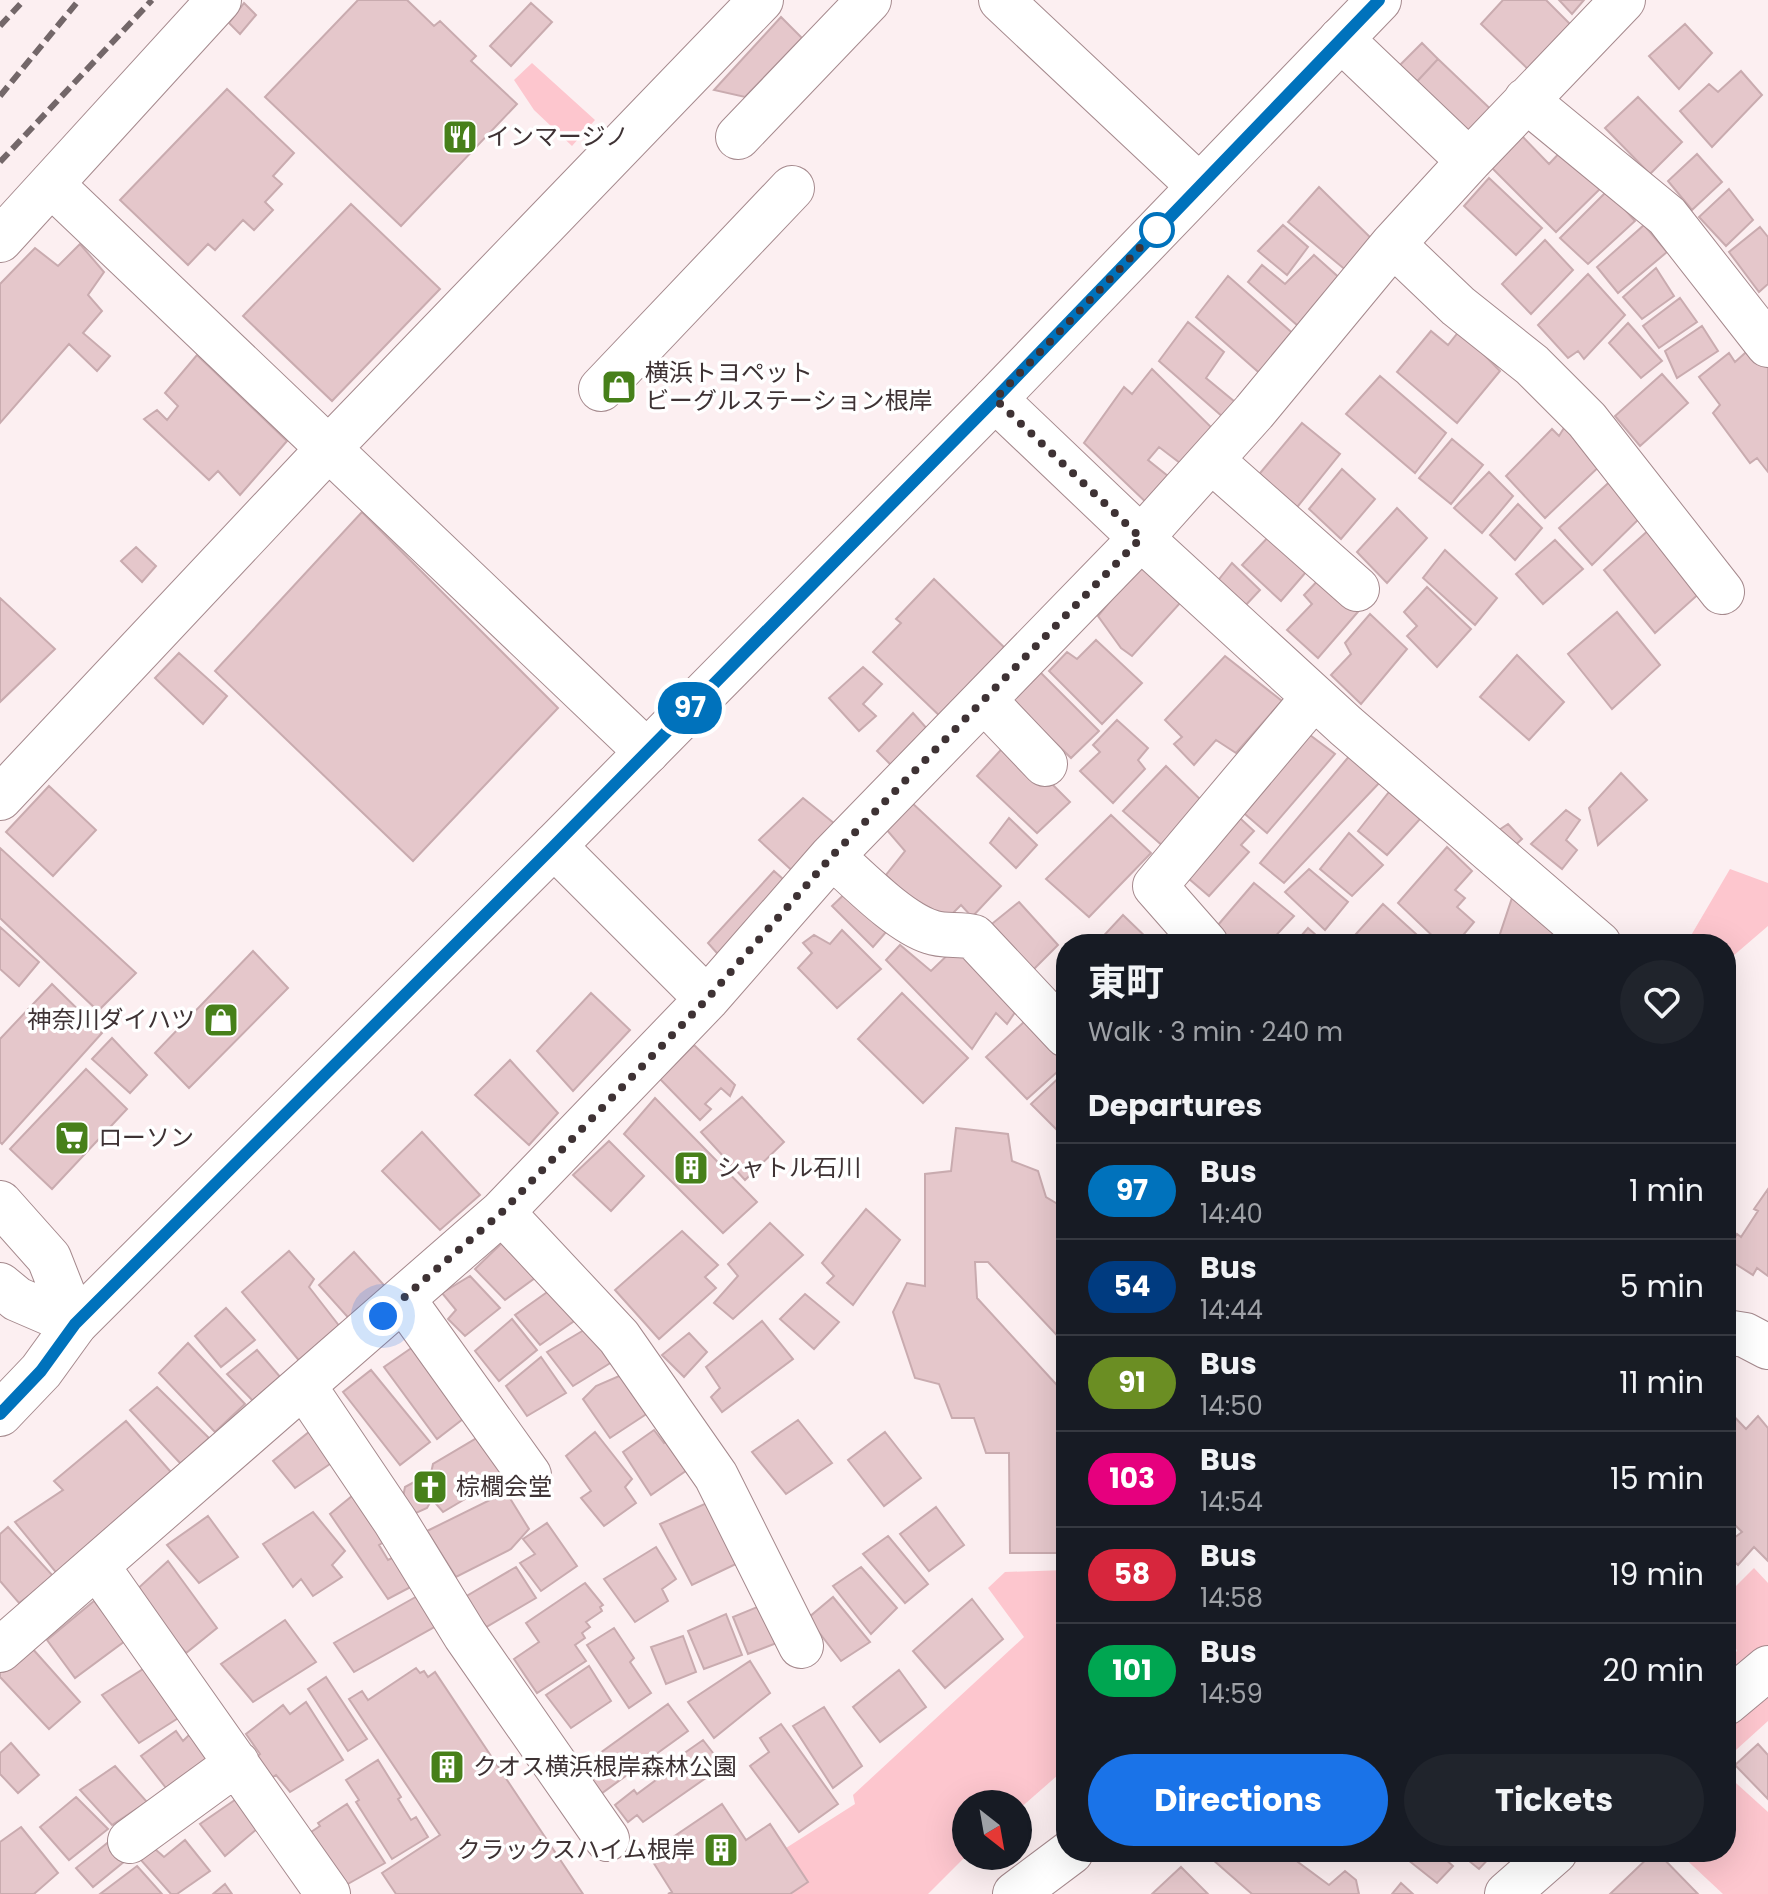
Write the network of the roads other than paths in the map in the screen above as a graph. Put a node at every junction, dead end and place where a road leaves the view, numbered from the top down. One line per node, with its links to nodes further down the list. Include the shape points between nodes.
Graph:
1 (219, 0): 11 (street)
2 (761, 0): 19 (street)
3 (869, 0): 9 (street)
4 (1001, 0): 12 (street)
5 (1379, 0): 7 (street)
6 (1623, 0): 8 (street)
7 (1341, 39): 10 (street); 12 (street)
8 (1526, 100): 10 (street); 16 (street, via 1667,216)
9 (738, 137)
10 (1469, 161): 15 (street)
11 (51, 184): 14 (street); 19 (street)
12 (1199, 186): 18 (street)
13 (792, 188): 17 (street)
14 (0, 240)
15 (1393, 244): 20 (street); 23 (street, via 1587,420)
16 (1768, 345)
17 (601, 389)
18 (995, 399): 21 (street); 26 (street)
19 (329, 448): 26 (street); 28 (street)
20 (1211, 460): 21 (street); 22 (street)
21 (1141, 538): 24 (street); 25 (street)
22 (1357, 589)
23 (1722, 592)
24 (1314, 697): 31 (street, via 1155,886); 32 (street)
25 (984, 700): 27 (street); 30 (street)
26 (647, 752): 29 (street)
27 (1045, 764)
28 (0, 798)
29 (554, 846): 33 (street); 39 (street)
30 (832, 856): 33 (street); 34 (street, via 912,925 935,934 974,937)
31 (1197, 934)
32 (1587, 934)
33 (707, 999): 36 (street)
34 (1056, 1024)
35 (0, 1203): 39 (street, via 49,1258)
36 (502, 1212): 38 (street); 47 (street, via 619,1337 716,1476)
37 (0, 1285): 39 (street, via 17,1299)
38 (403, 1299): 42 (street); 44 (street)
39 (75, 1324): 43 (street)
40 (1736, 1334): 41 (street)
41 (1768, 1347)
42 (304, 1386): 45 (street); 51 (street, via 465,1635)
43 (0, 1414)
44 (529, 1475)
45 (97, 1566): 46 (street); 50 (street)
46 (7, 1630)
47 (801, 1646)
48 (1768, 1668): 49 (street)
49 (1736, 1695)
50 (237, 1763): 52 (street); 55 (street)
51 (607, 1839)
52 (130, 1841)
53 (1058, 1862): 56 (street)
54 (1544, 1862): 57 (street)
55 (328, 1894)
56 (1015, 1894)
57 (1507, 1894)

